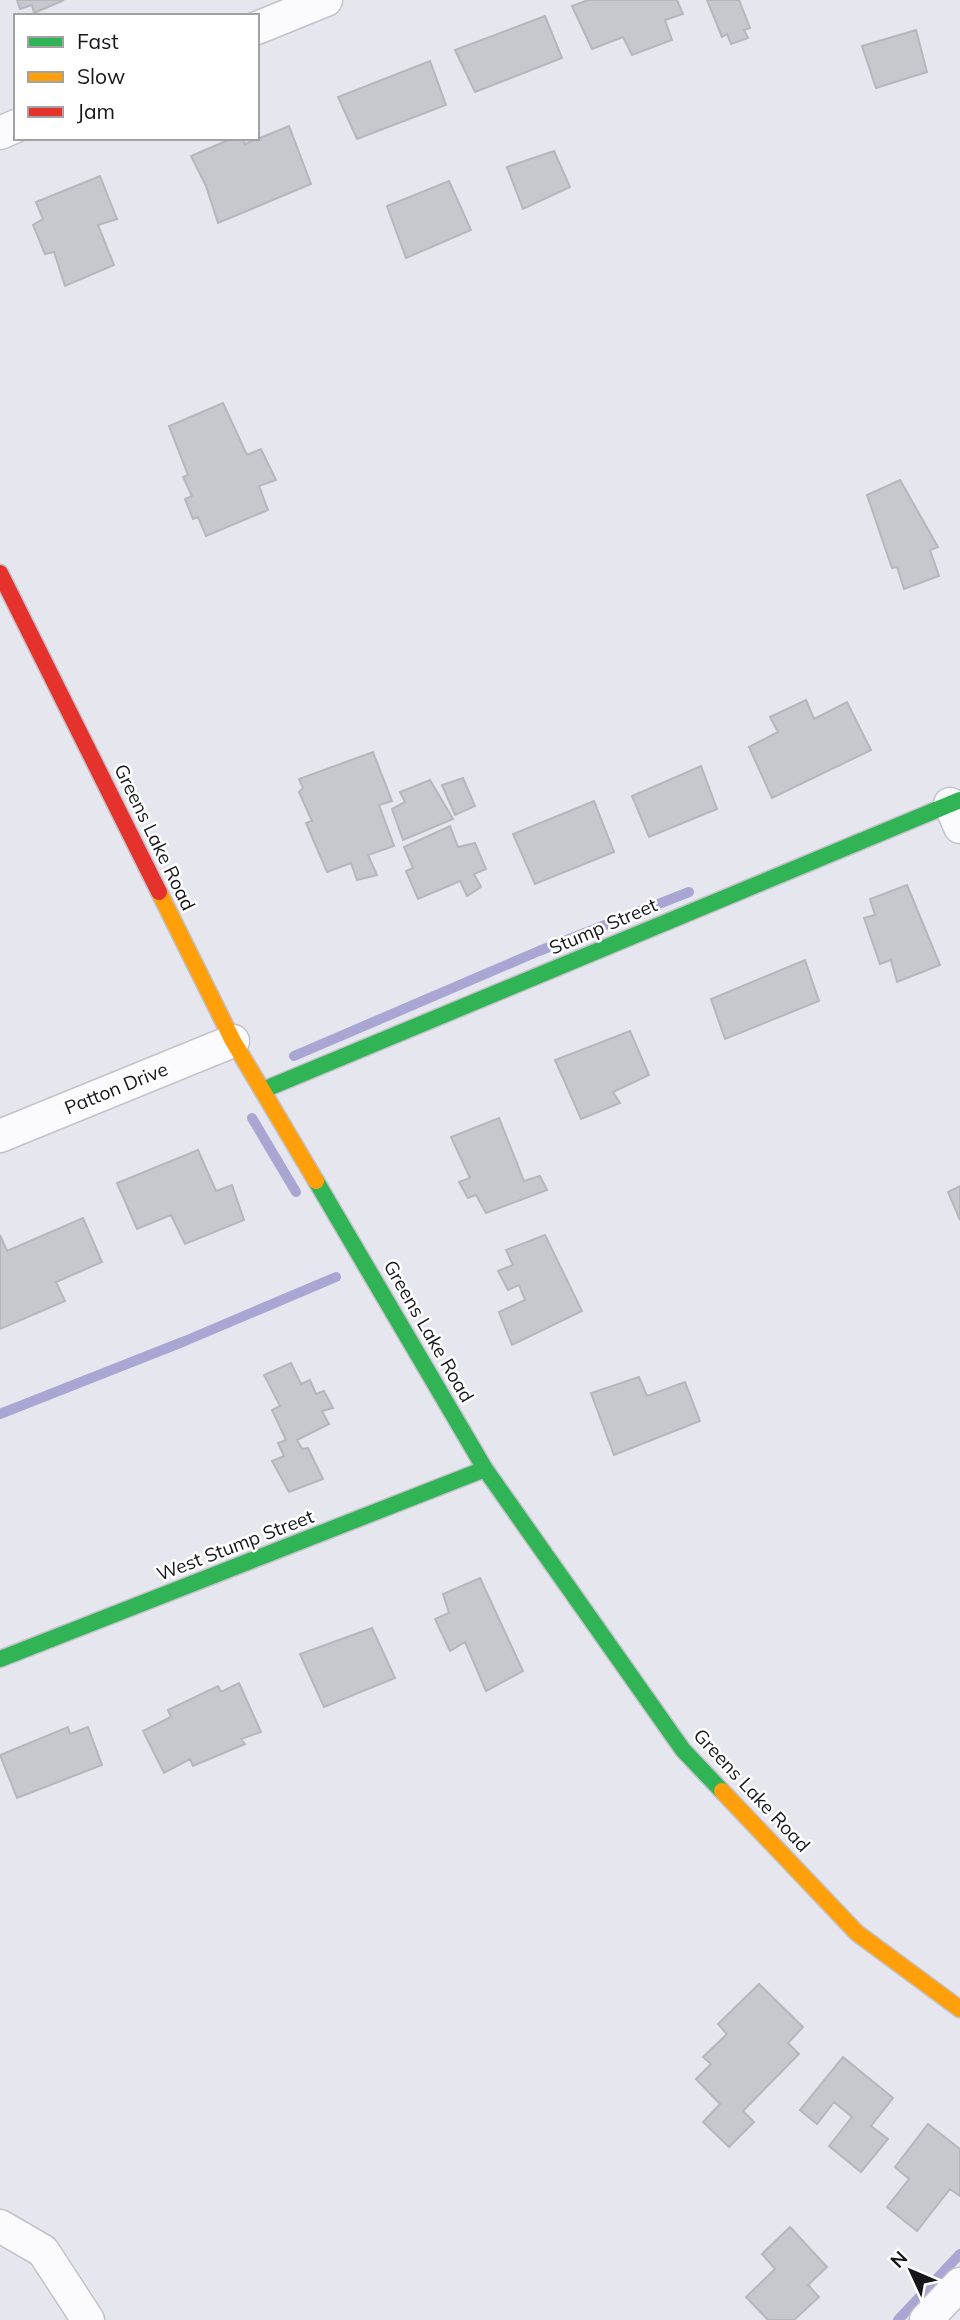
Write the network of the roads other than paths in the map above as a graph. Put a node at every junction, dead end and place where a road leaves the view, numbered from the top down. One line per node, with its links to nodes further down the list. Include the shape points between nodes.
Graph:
1 (326, 0): 2 (street)
2 (259, 27)
3 (0, 573): 5 (street, Greens Lake Road)
4 (957, 810): 6 (street, Stump Street)
5 (233, 1041): 6 (street, Greens Lake Road); 7 (street, Patton Drive)
6 (263, 1090): 8 (street, Greens Lake Road)
7 (0, 1136)
8 (485, 1469): 9 (street, West Stump Street); 10 (street, Greens Lake Road, via 683,1750 857,1933)
9 (0, 1659)
10 (960, 2010)
11 (0, 2225): 13 (street, via 43,2251)
12 (960, 2284): 14 (street)
13 (88, 2320)
14 (926, 2320)

